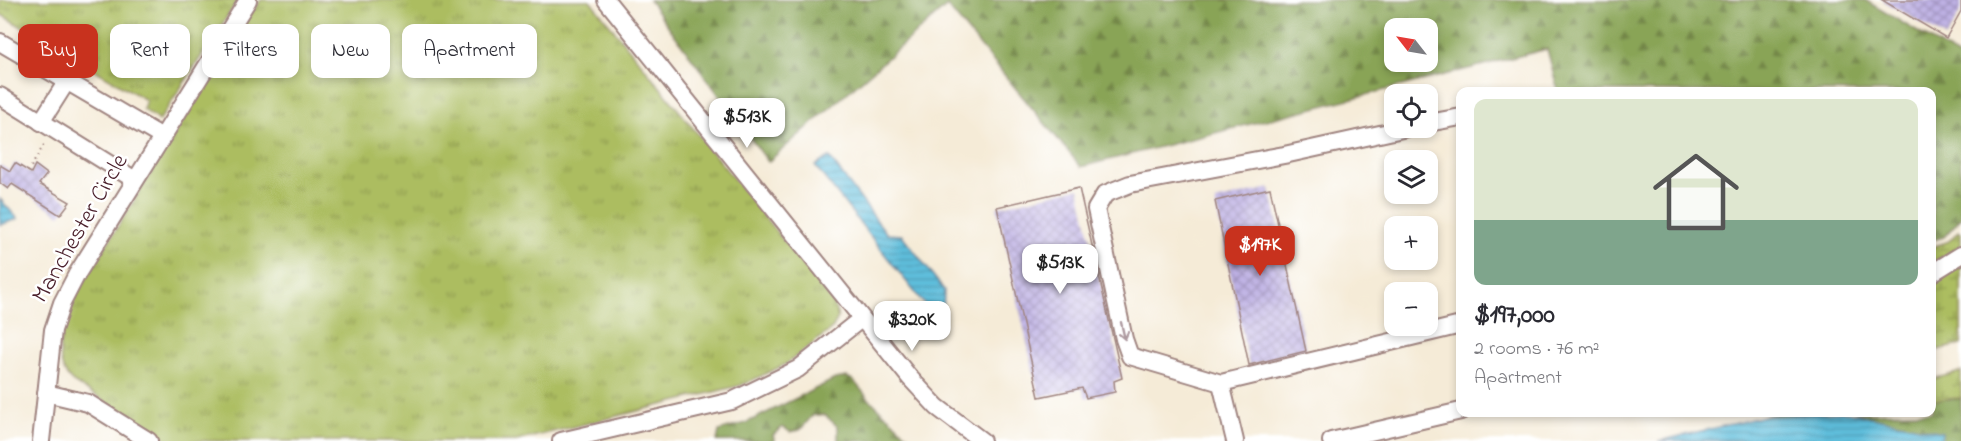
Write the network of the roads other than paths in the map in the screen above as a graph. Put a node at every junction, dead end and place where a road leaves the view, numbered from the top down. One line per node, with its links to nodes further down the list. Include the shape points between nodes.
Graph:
1 (248, 0): 10 (street, Manchester Circle)
2 (606, 0): 14 (street)
3 (0, 42): 4 (street)
4 (67, 81): 8 (street); 10 (street)
5 (0, 96): 8 (street)
6 (1456, 118): 7 (street)
7 (1438, 121)
8 (41, 122): 11 (street)
9 (1384, 133): 16 (street, one-way to 16, via 1130,184 1105,194 1096,209 1130,356)
10 (162, 137): 11 (street, Manchester Circle)
11 (135, 180): 17 (street, Manchester Circle, via 62,303 52,330)
12 (1961, 255): 13 (street)
13 (1936, 271)
14 (861, 319): 19 (street, via 798,369 732,401); 23 (street, via 937,407)
15 (1456, 326): 16 (street)
16 (1221, 383): 24 (street)
17 (46, 393): 20 (street, Manchester Circle); 21 (street, via 88,403)
18 (1456, 412): 25 (street)
19 (621, 434): 22 (street)
20 (41, 441)
21 (149, 441)
22 (561, 441)
23 (982, 441)
24 (1234, 441)
25 (1330, 441)

